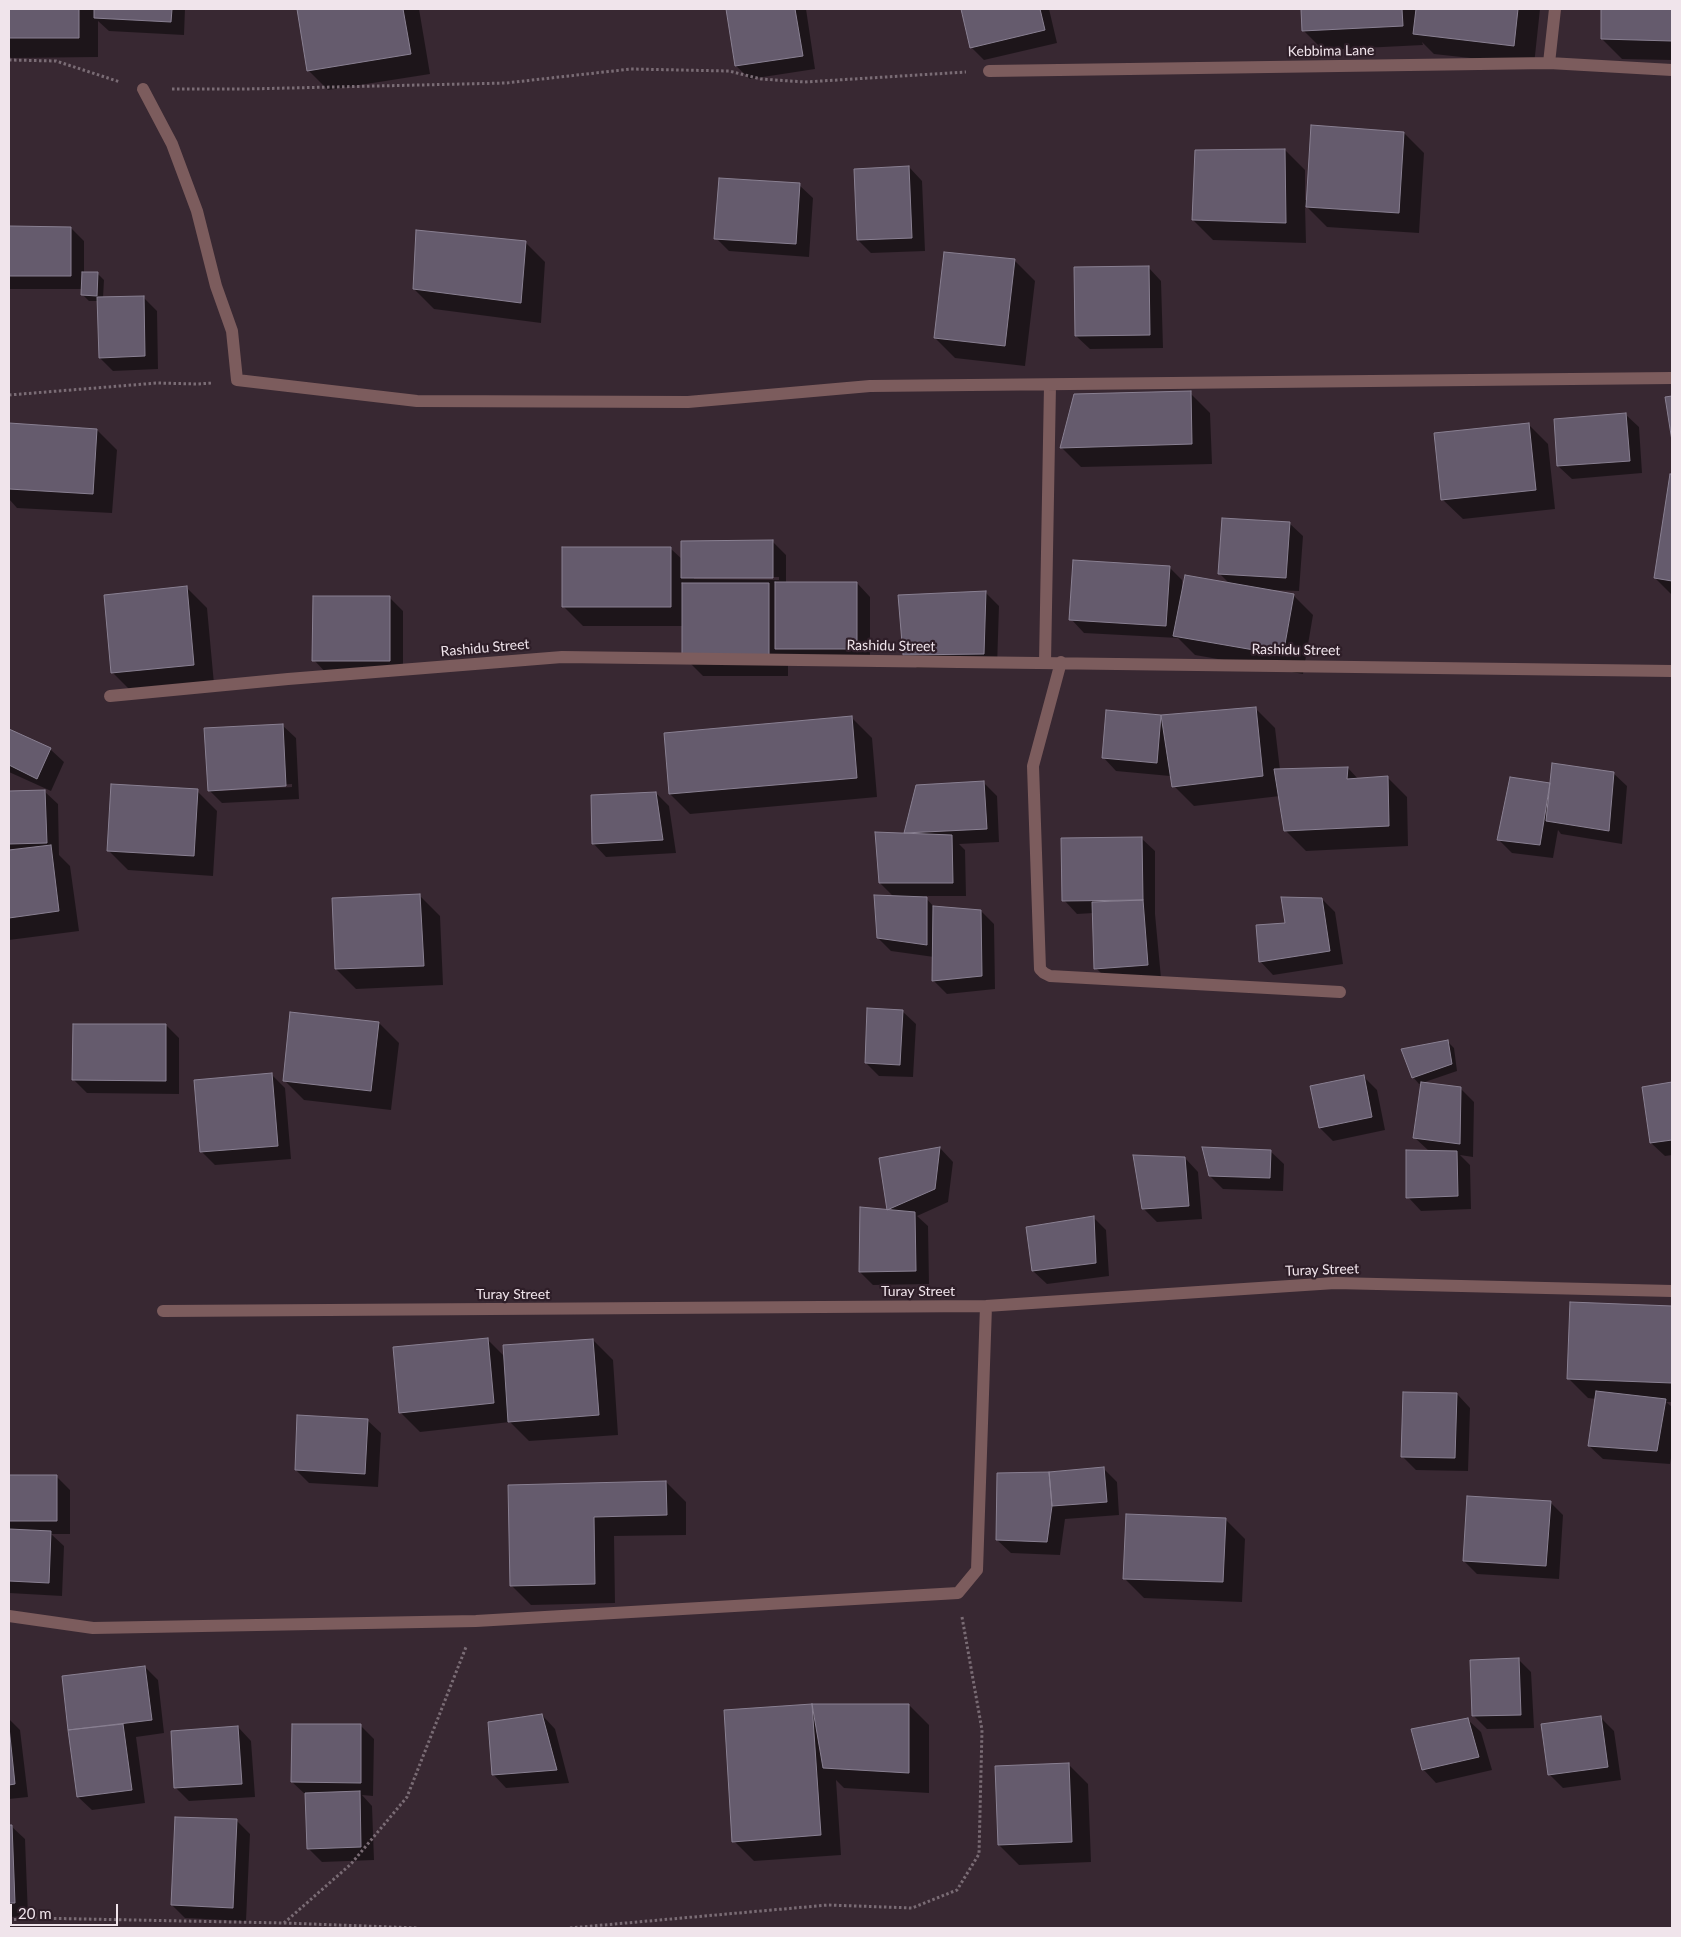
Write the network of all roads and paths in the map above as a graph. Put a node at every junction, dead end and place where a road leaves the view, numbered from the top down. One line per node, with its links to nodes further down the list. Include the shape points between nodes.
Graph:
1 (1555, 9): 3 (street)
2 (9, 60): 6 (path, via 56,61)
3 (1549, 63): 4 (street, Kebbima Lane); 5 (street, Kebbima Lane)
4 (989, 70): 6 (path, via 805,82 760,79 729,71 631,69 506,82)
5 (1672, 70)
6 (143, 89): 8 (street, via 172,144 197,211 216,286 232,331)
7 (1672, 378): 9 (street)
8 (237, 380): 9 (street, via 417,401 688,402 870,386); 10 (path)
9 (1050, 385): 12 (street)
10 (9, 395)
11 (1061, 662): 12 (street, Rashidu Street); 13 (street, Rashidu Street); 15 (street, via 1032,766 1040,969 1050,976)
12 (1045, 663): 14 (street, Rashidu Street, via 562,657)
13 (1672, 671)
14 (110, 696)
15 (1340, 992)
16 (1672, 1291): 17 (street, Turay Street, via 1334,1283)
17 (986, 1306): 18 (street, Turay Street); 19 (street, via 977,1570)
18 (163, 1311)
19 (958, 1593): 21 (street); 25 (path, via 982,1730 979,1854 957,1890 912,1908 828,1904)
20 (9, 1616): 21 (street, via 93,1628)
21 (476, 1621): 23 (path, via 407,1797 351,1864)
22 (9, 1920): 23 (path)
23 (284, 1923): 24 (path)
24 (419, 1928)
25 (570, 1928)

